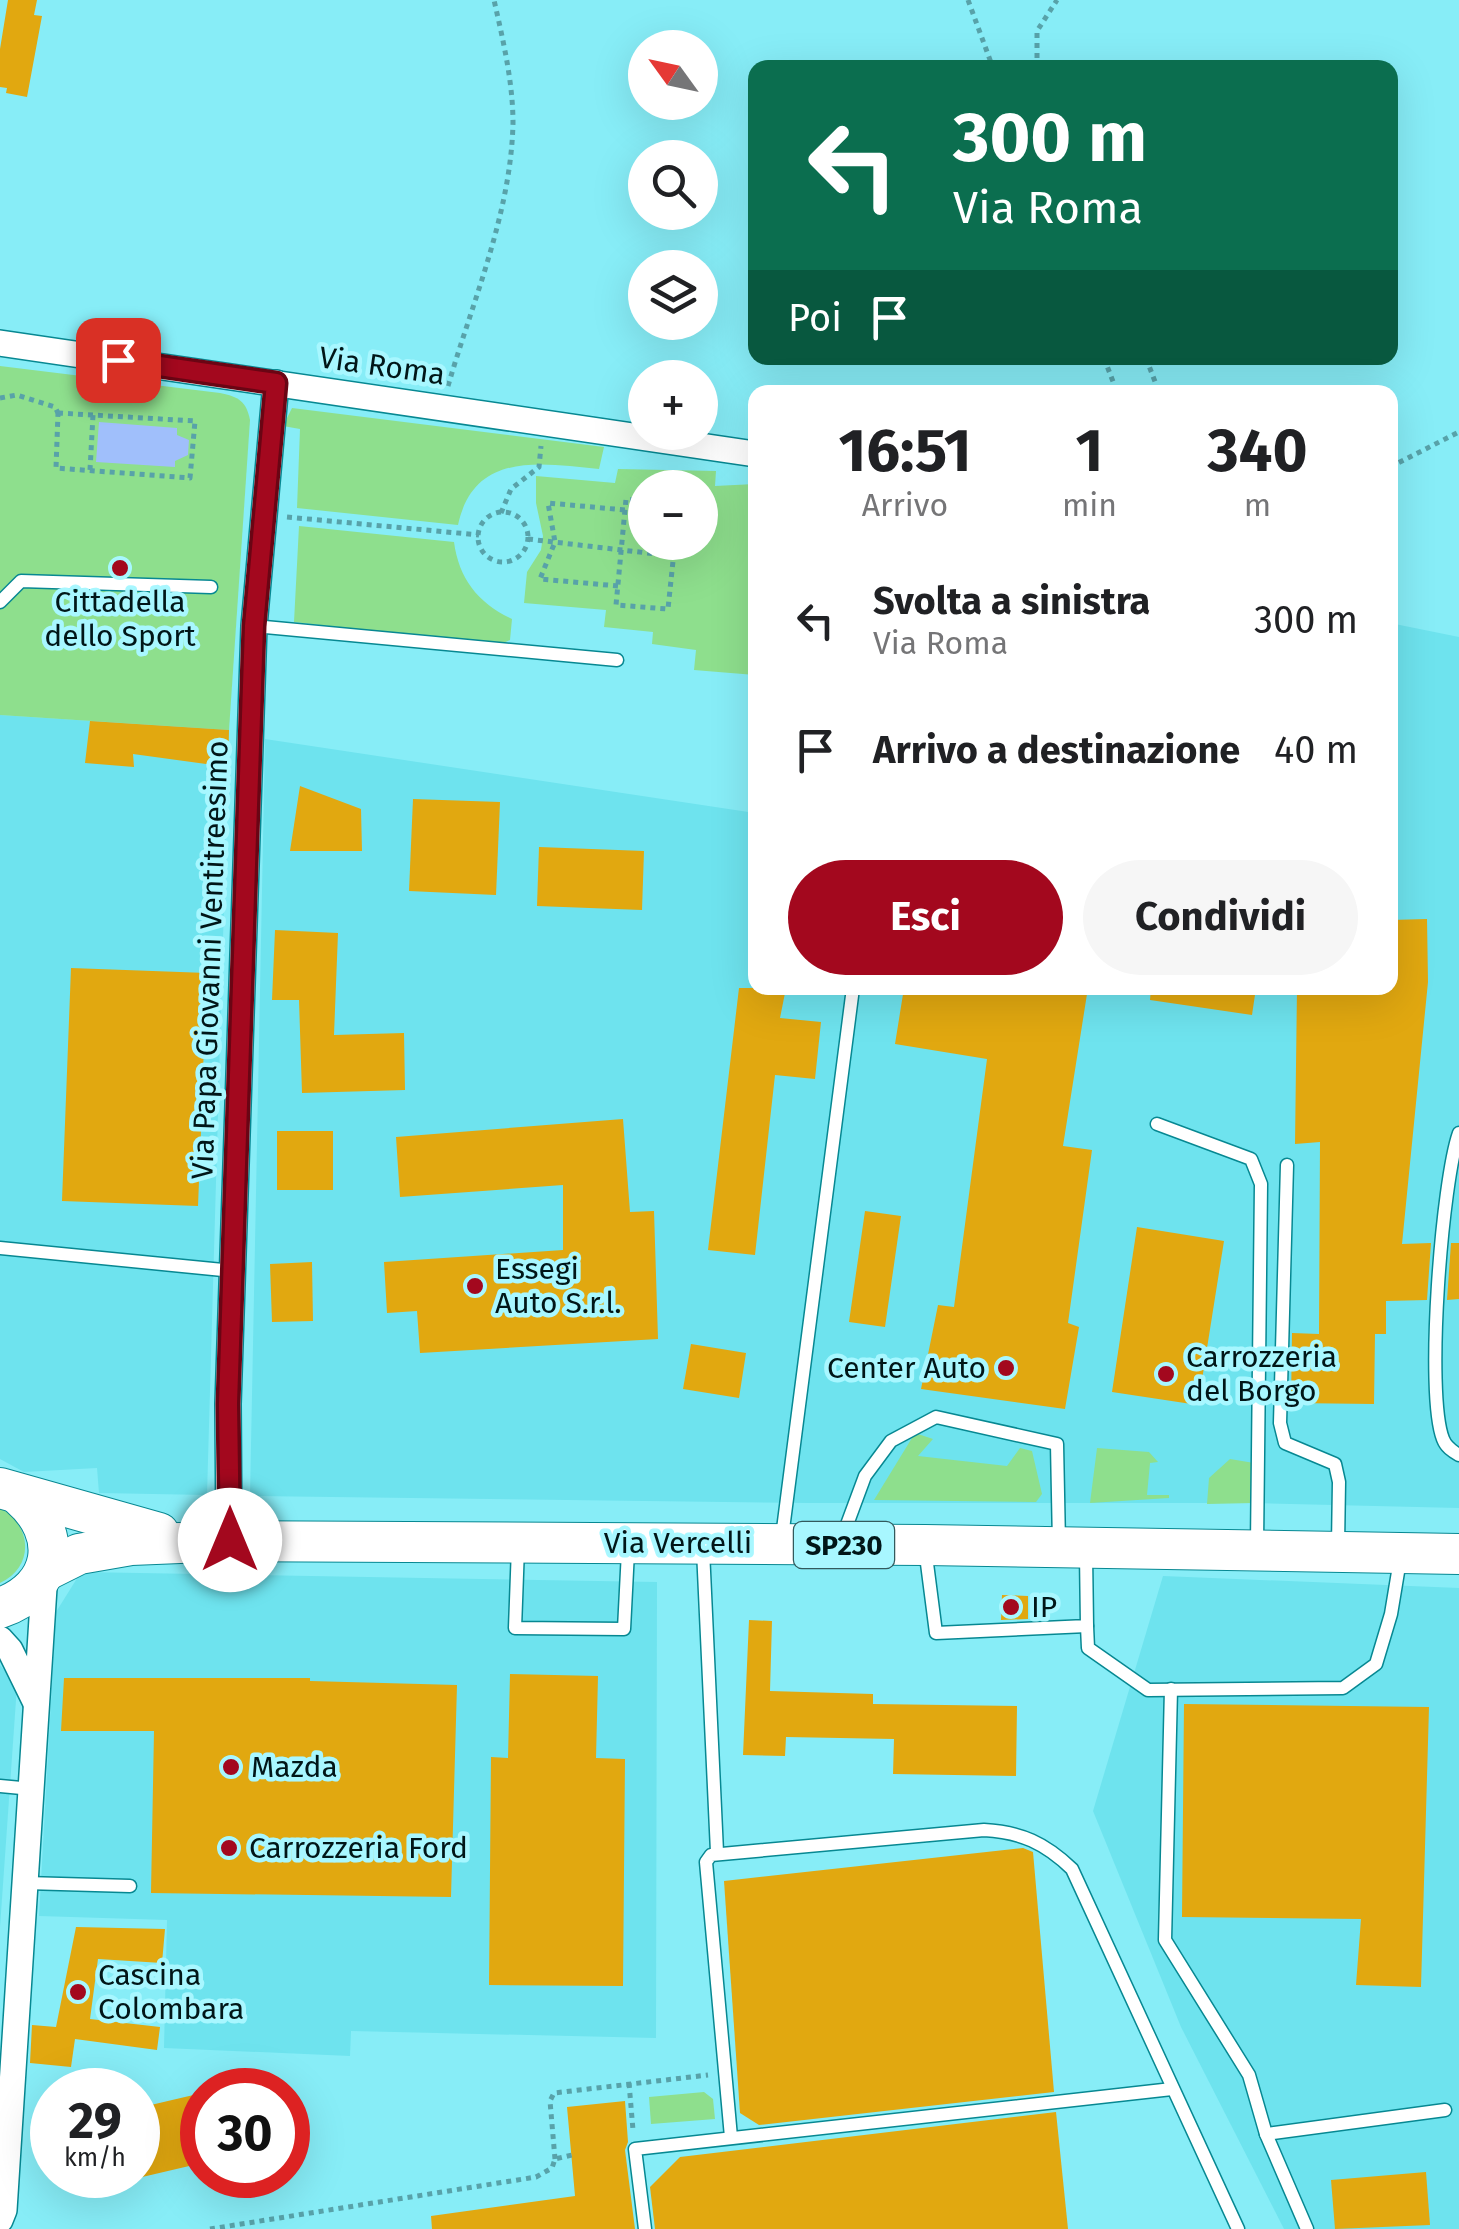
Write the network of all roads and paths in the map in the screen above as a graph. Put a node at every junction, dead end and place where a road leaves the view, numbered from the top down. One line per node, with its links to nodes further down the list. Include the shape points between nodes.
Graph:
1 (494, 0): 9 (path, via 513,121 507,178)
2 (968, 0): 4 (path)
3 (1057, 0): 5 (path, via 1037,30)
4 (989, 60)
5 (1037, 60)
6 (0, 343): 7 (street, Via Roma)
7 (276, 383): 9 (street, Via Roma); 20 (street, Via Papa Giovanni Ventitreesimo)
8 (0, 398): 10 (path, via 28,397)
9 (442, 408): 14 (street, Via Roma)
10 (58, 413): 11 (path); 16 (path, via 56,468)
11 (94, 415): 16 (path); 16 (path, via 195,422 190,478)
12 (1459, 432): 15 (path)
13 (542, 441): 19 (path, via 539,467 511,489)
14 (748, 453)
15 (1398, 463)
16 (90, 470)
17 (628, 499): 18 (path)
18 (625, 510): 23 (path, via 548,503); 24 (path)
19 (501, 513): 21 (path, via 484,522); 22 (path, via 519,518)
20 (264, 515): 21 (path); 30 (street, Via Papa Giovanni Ventitreesimo)
21 (478, 535): 22 (path, via 484,554 498,562 516,559)
22 (528, 540): 23 (path)
23 (554, 542): 24 (path); 27 (path, via 540,580)
24 (621, 550): 25 (path); 27 (path)
25 (628, 551)
26 (674, 560): 27 (path, via 668,610 616,605)
27 (618, 586)
28 (211, 587): 29 (lane, via 22,581)
29 (0, 602)
30 (254, 626): 31 (lane); 37 (street, Via Papa Giovanni Ventitreesimo)
31 (617, 660)
32 (852, 995): 44 (lane)
33 (1158, 1124): 48 (lane, via 1251,1160 1261,1184)
34 (1459, 1133): 38 (lane, via 1435,1332 1438,1418 1444,1443)
35 (1287, 1165): 49 (lane, via 1280,1422 1286,1442 1334,1464)
36 (0, 1248): 37 (lane)
37 (233, 1271): 40 (street, Via Papa Giovanni Ventitreesimo)
38 (1459, 1455)
39 (10, 1492): 40 (main road, Via Vercelli / SP230); 52 (main road, Via Vercelli / SP230, via 36,1510 46,1528)
40 (213, 1541): 41 (main road, Via Vercelli / SP230); 52 (main road, Via Vercelli / SP230, via 79,1554)
41 (518, 1541): 42 (main road, Via Vercelli / SP230); 42 (lane, via 514,1628 624,1630)
42 (628, 1543): 43 (main road, Via Vercelli / SP230)
43 (703, 1543): 44 (main road, Via Vercelli / SP230); 60 (lane)
44 (781, 1544): 45 (main road, Via Vercelli / SP230)
45 (840, 1545): 46 (main road, Via Vercelli / SP230); 47 (lane, via 865,1476 890,1442 936,1417 1057,1444)
46 (925, 1545): 47 (main road, Via Vercelli / SP230); 54 (lane, via 936,1633)
47 (1073, 1548): 48 (main road, Via Vercelli / SP230); 54 (lane)
48 (1257, 1552): 49 (main road, Via Vercelli / SP230)
49 (1338, 1552): 50 (main road, Via Vercelli / SP230)
50 (1401, 1554): 51 (main road, Via Vercelli / SP230); 56 (lane, via 1376,1664 1344,1688)
51 (1459, 1554)
52 (45, 1571): 53 (main road, Via Vercelli / SP230, via 34,1589); 57 (street)
53 (0, 1608)
54 (1088, 1626): 56 (lane, via 1088,1648 1148,1690)
55 (0, 1639): 57 (street)
56 (1172, 1690): 67 (lane, via 1165,1940 1249,2075)
57 (38, 1708): 59 (street)
58 (0, 1786): 59 (lane)
59 (32, 1789): 61 (street)
60 (717, 1852): 63 (lane, via 706,1862); 65 (lane, via 984,1830 1035,1839 1072,1869)
61 (26, 1884): 62 (lane); 72 (street)
62 (130, 1886)
63 (724, 2073): 64 (path); 68 (lane)
64 (629, 2083): 69 (path); 71 (path, via 554,2093)
65 (1172, 2088): 68 (lane); 76 (lane)
66 (1445, 2110): 67 (lane)
67 (1266, 2134): 77 (lane)
68 (731, 2138): 69 (lane)
69 (635, 2148): 75 (lane)
70 (572, 2155): 71 (path)
71 (555, 2159): 73 (path, via 536,2176)
72 (1, 2213)
73 (244, 2226): 74 (path)
74 (210, 2229)
75 (645, 2229)
76 (1238, 2229)
77 (1307, 2229)

